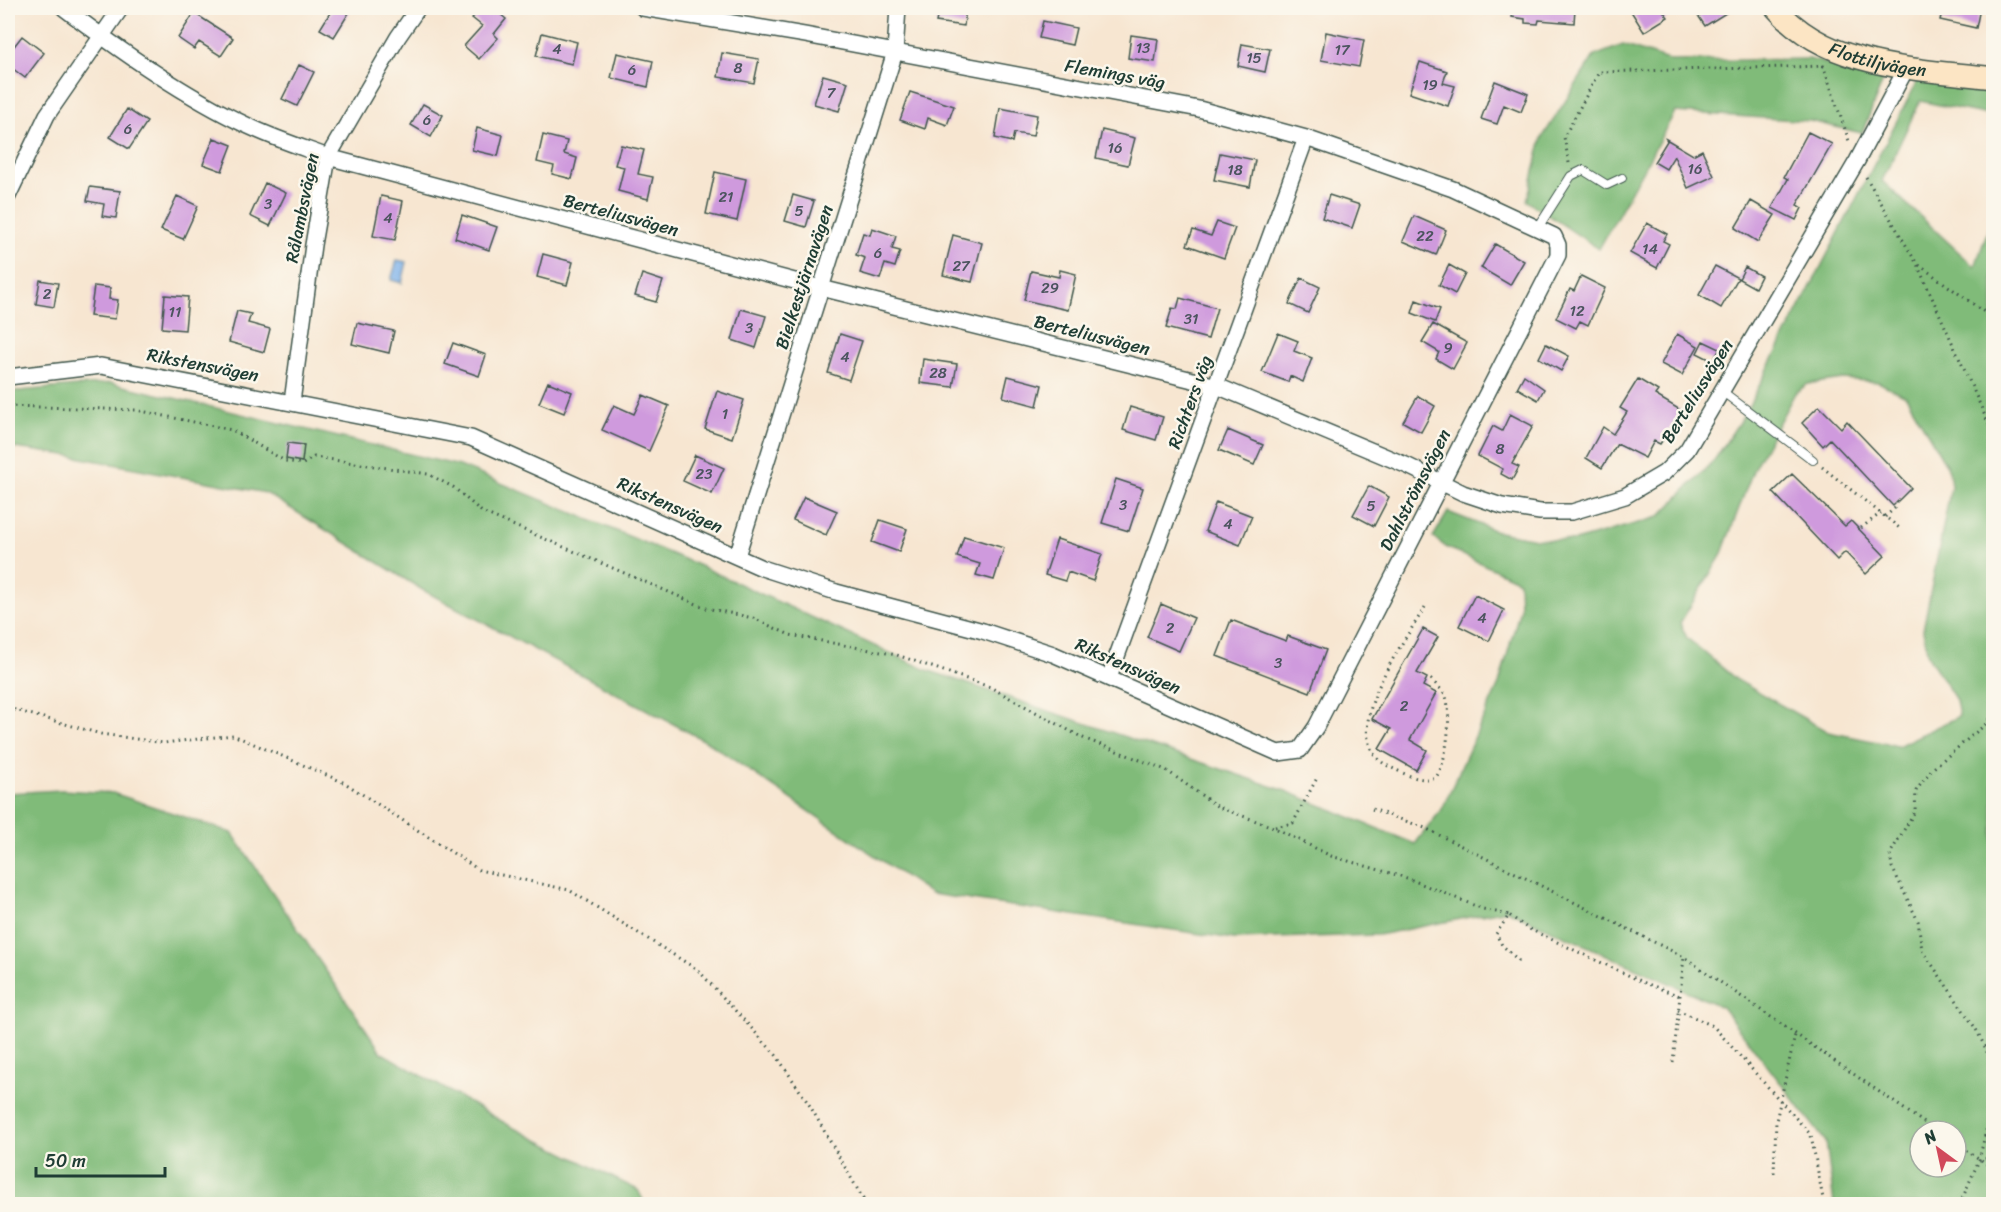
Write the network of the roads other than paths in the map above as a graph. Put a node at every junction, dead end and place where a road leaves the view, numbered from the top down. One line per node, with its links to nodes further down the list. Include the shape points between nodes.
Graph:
1 (64, 8): 7 (street, Berteliusvägen)
2 (121, 8): 7 (street)
3 (418, 8): 12 (street, Rålambsvägen)
4 (643, 8): 8 (street, Flemings väg)
5 (898, 8): 8 (street, Bielkestjärnavägen)
6 (1776, 8): 9 (street, Flottiljvägen, via 1792,26 1839,53)
7 (102, 37): 12 (street, Berteliusvägen, via 216,109 255,129); 14 (street, via 47,115)
8 (896, 51): 11 (street, Flemings väg, via 1199,109); 17 (street, Bielkestjärnavägen)
9 (1907, 67): 10 (street, Flottiljvägen); 20 (street, Berteliusvägen)
10 (1994, 78)
11 (1306, 138): 15 (street, Flemings väg, via 1453,189); 19 (street, Richters väg)
12 (328, 157): 17 (street, Berteliusvägen); 21 (street, Rålambsvägen)
13 (1622, 178): 15 (lane, via 1607,185 1583,170 1571,176)
14 (8, 196)
15 (1539, 226): 16 (street, Flemings väg, via 1554,236)
16 (1558, 245): 23 (street, Dahlströmsvägen, via 1558,255)
17 (821, 288): 19 (street, Berteliusvägen); 24 (street, Bielkestjärnavägen)
18 (8, 377): 21 (street, Rikstensvägen, via 101,366)
19 (1217, 386): 23 (street, Berteliusvägen); 25 (street, Richters väg)
20 (1723, 392): 22 (lane); 23 (street, Berteliusvägen, via 1687,450 1665,473 1625,496 1572,512 1540,512 1502,506)
21 (292, 402): 24 (street, Rikstensvägen, via 471,438)
22 (1813, 460)
23 (1441, 483): 26 (street, Dahlströmsvägen, via 1316,727)
24 (736, 556): 25 (street, Rikstensvägen, via 836,592 983,631)
25 (1109, 678): 26 (street, Rikstensvägen, via 1278,753)
26 (1300, 750)

